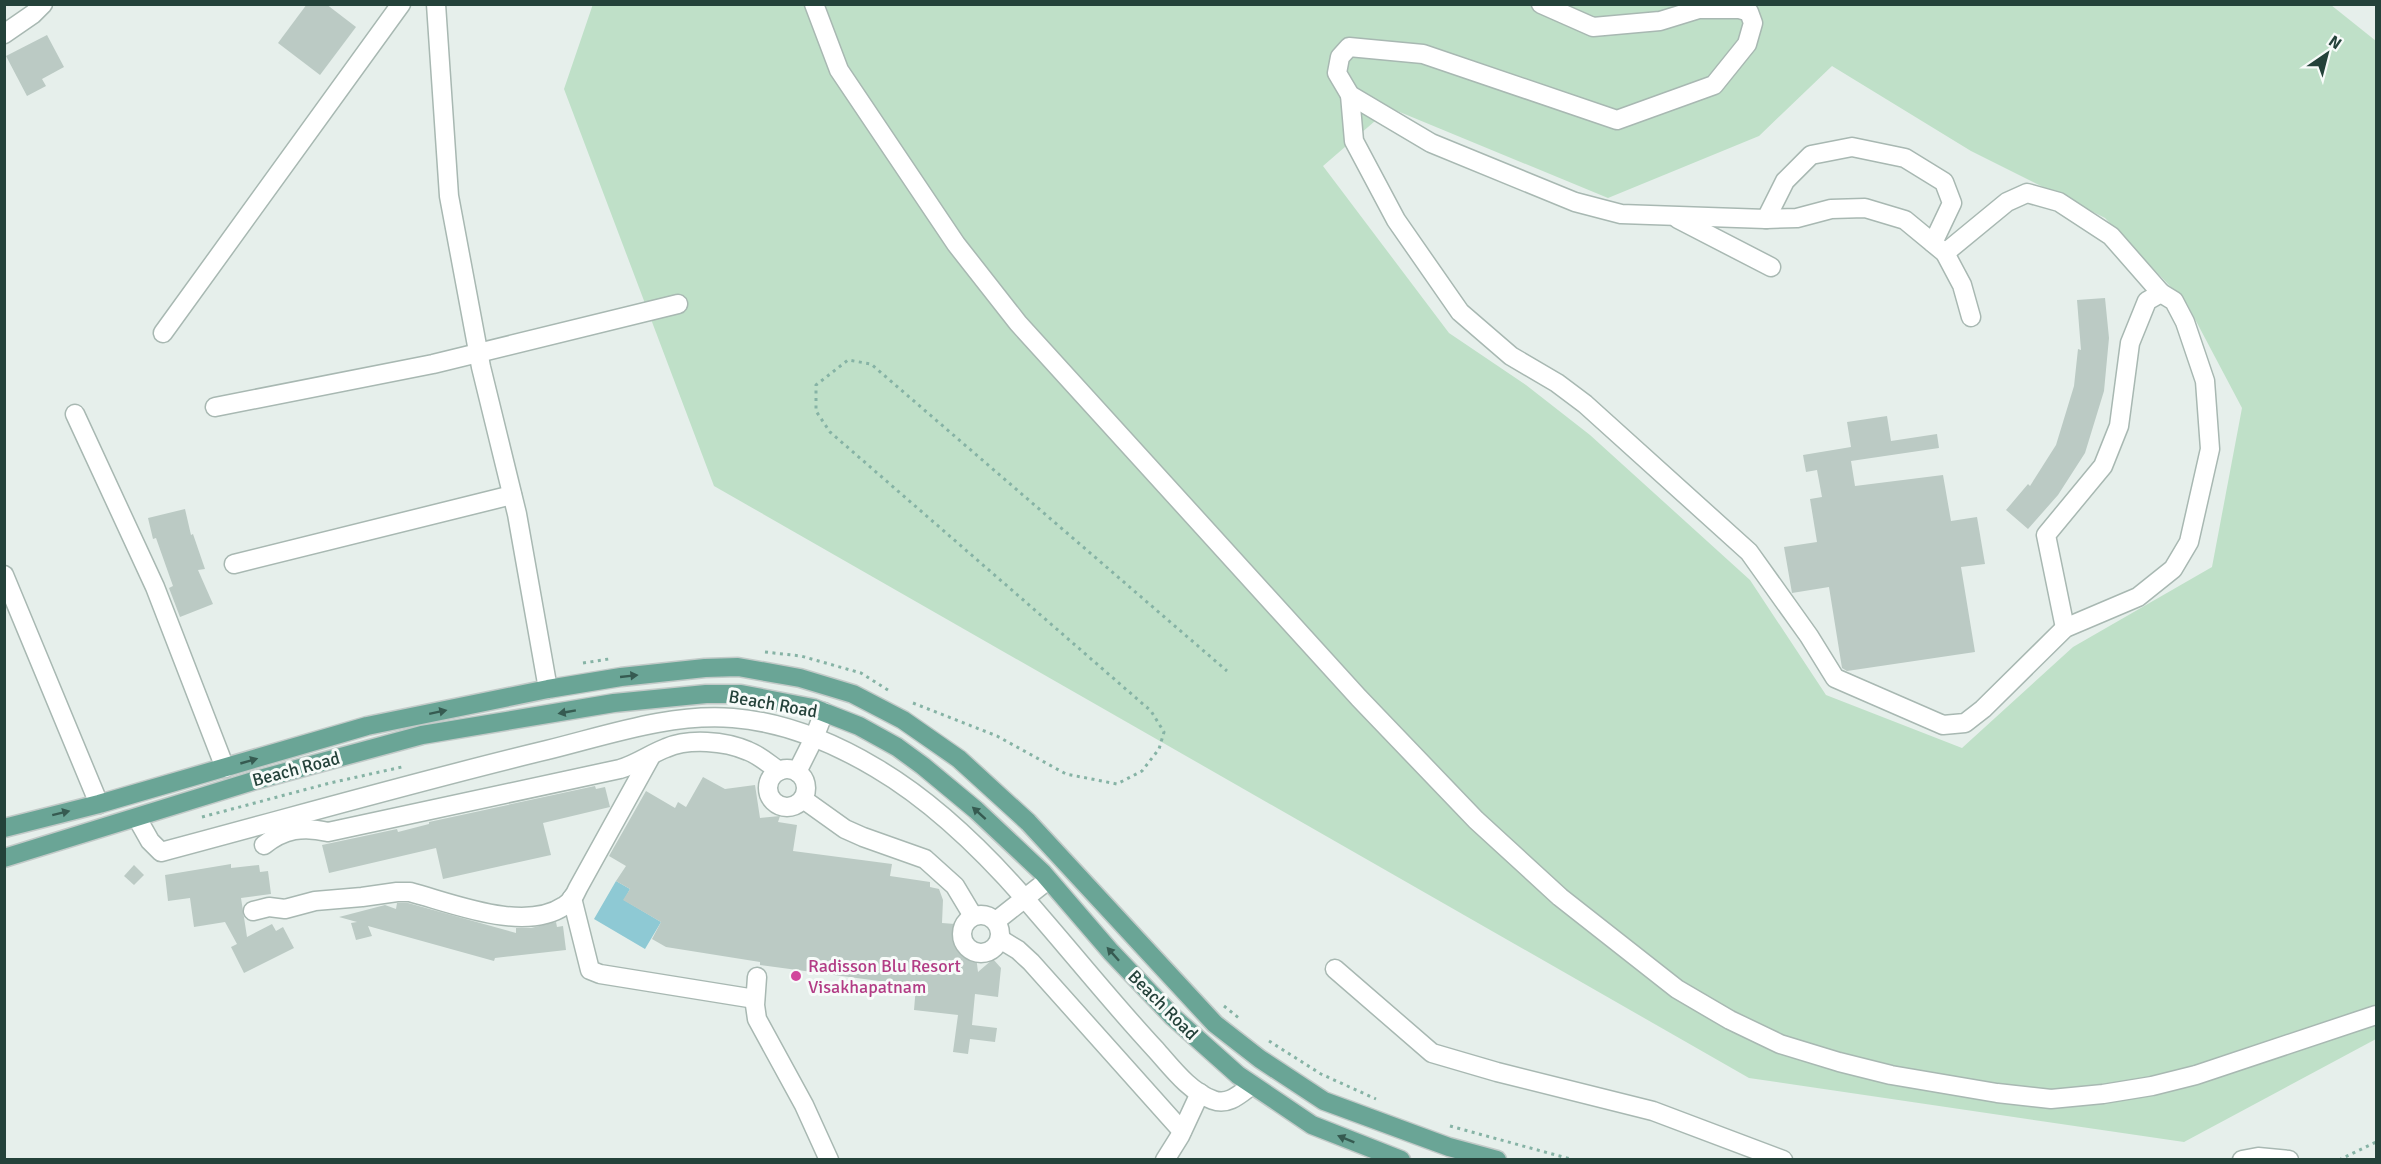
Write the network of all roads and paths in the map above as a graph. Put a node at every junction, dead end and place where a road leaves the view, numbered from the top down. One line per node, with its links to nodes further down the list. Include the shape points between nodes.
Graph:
1 (50, 4): 6 (street)
2 (401, 4): 16 (street)
3 (436, 4): 17 (street, via 449,195)
4 (814, 4): 51 (street, via 839,70 956,244 1018,322 1359,698 1476,820 1560,897 1677,989 1780,1044 1839,1062 1891,1075 2051,1099 2152,1086 2196,1075)
5 (1540, 4): 8 (street, via 1593,27 1660,21 1700,9 1739,9 1749,12 1753,23 1747,44 1714,85 1617,120 1423,54 1349,47 1340,57 1337,73)
6 (38, 9): 7 (street)
7 (4, 34)
8 (1350, 95): 9 (street, via 1431,143 1575,202 1621,214); 23 (street, via 1354,141 1396,220 1460,312 1511,356 1585,404 1749,552 1835,678 1943,725 1965,723)
9 (1674, 217): 10 (street); 12 (street)
10 (1766, 219): 11 (street, via 1865,208 1905,220); 11 (street, via 1785,181 1811,155 1852,147 1905,158 1944,182 1952,202)
11 (1939, 248): 13 (street, via 2027,193 2059,202 2111,236); 15 (street, via 1962,285)
12 (1771, 267)
13 (2161, 293): 23 (street, via 2147,301 2130,343 2119,426 2103,466 2046,535); 23 (street, via 2174,300 2185,322 2205,381 2210,449 2189,542 2174,568 2138,597)
14 (678, 304): 17 (street)
15 (1971, 317)
16 (163, 333)
17 (480, 352): 18 (street); 20 (street)
18 (215, 407)
19 (75, 414): 31 (street, via 156,587)
20 (512, 495): 21 (street); 25 (street)
21 (234, 564)
22 (4, 575): 34 (street)
23 (2065, 628)
24 (1227, 671): 26 (path, via 871,363 848,360 816,385 816,411 830,432 1150,711 1164,732 1159,749 1142,771 1117,784 1066,774 998,736)
25 (548, 688): 31 (main road, one-way to 25, via 368,726); 43 (main road, one-way to 43, via 621,676 738,667 800,678 853,694 903,720 959,759 1028,822)
26 (904, 700)
27 (824, 712): 28 (street); 35 (main road, Beach Road, one-way to 35, via 741,694 614,704 422,735 256,780); 40 (main road, Beach Road, one-way to 27, via 976,810 923,766 859,726)
28 (814, 738): 32 (street); 35 (street, via 736,718 675,718 160,852); 42 (street, via 873,766 934,808)
29 (651, 756): 32 (street, via 667,747 718,743 748,751); 38 (street, via 620,769 328,832 313,828 292,830); 41 (street)
30 (412, 764): 36 (path)
31 (225, 768): 34 (main road)
32 (788, 771): 33 (street, via 805,781); 33 (street, via 770,780 769,792 775,803 787,807)
33 (803, 799): 45 (street, via 844,828 925,859 955,886)
34 (99, 804): 37 (main road, one-way to 34)
35 (137, 818): 39 (main road, Beach Road)
36 (197, 819)
37 (4, 828)
38 (264, 845)
39 (4, 858)
40 (1048, 880): 42 (street); 46 (main road, Beach Road)
41 (572, 898): 44 (street, via 564,907 528,917 508,917 410,892); 50 (street, via 588,966 595,973)
42 (1025, 898): 47 (street); 53 (street, via 1118,1009)
43 (1110, 908): 46 (main road); 59 (main road, via 1215,1024 1324,1101 1449,1147)
44 (253, 911)
45 (973, 916): 47 (street, via 985,915); 47 (street, via 962,931 969,948 981,953 993,949)
46 (1088, 925): 52 (main road, Beach Road, one-way to 46, via 1173,1017)
47 (998, 930): 54 (street)
48 (1335, 969): 60 (street, via 1432,1053 1653,1111)
49 (757, 977): 50 (street)
50 (755, 999): 56 (street, via 757,1020)
51 (2376, 1015)
52 (1252, 1085): 53 (street, via 1224,1102); 58 (main road, Beach Road, one-way to 52, via 1312,1125)
53 (1200, 1093): 54 (street)
54 (1182, 1131): 57 (street)
55 (2376, 1142): 63 (path)
56 (829, 1160)
57 (1165, 1160)
58 (1401, 1160)
59 (1497, 1160)
60 (1782, 1160)
61 (2241, 1160): 62 (street)
62 (2289, 1160)
63 (2339, 1160)

